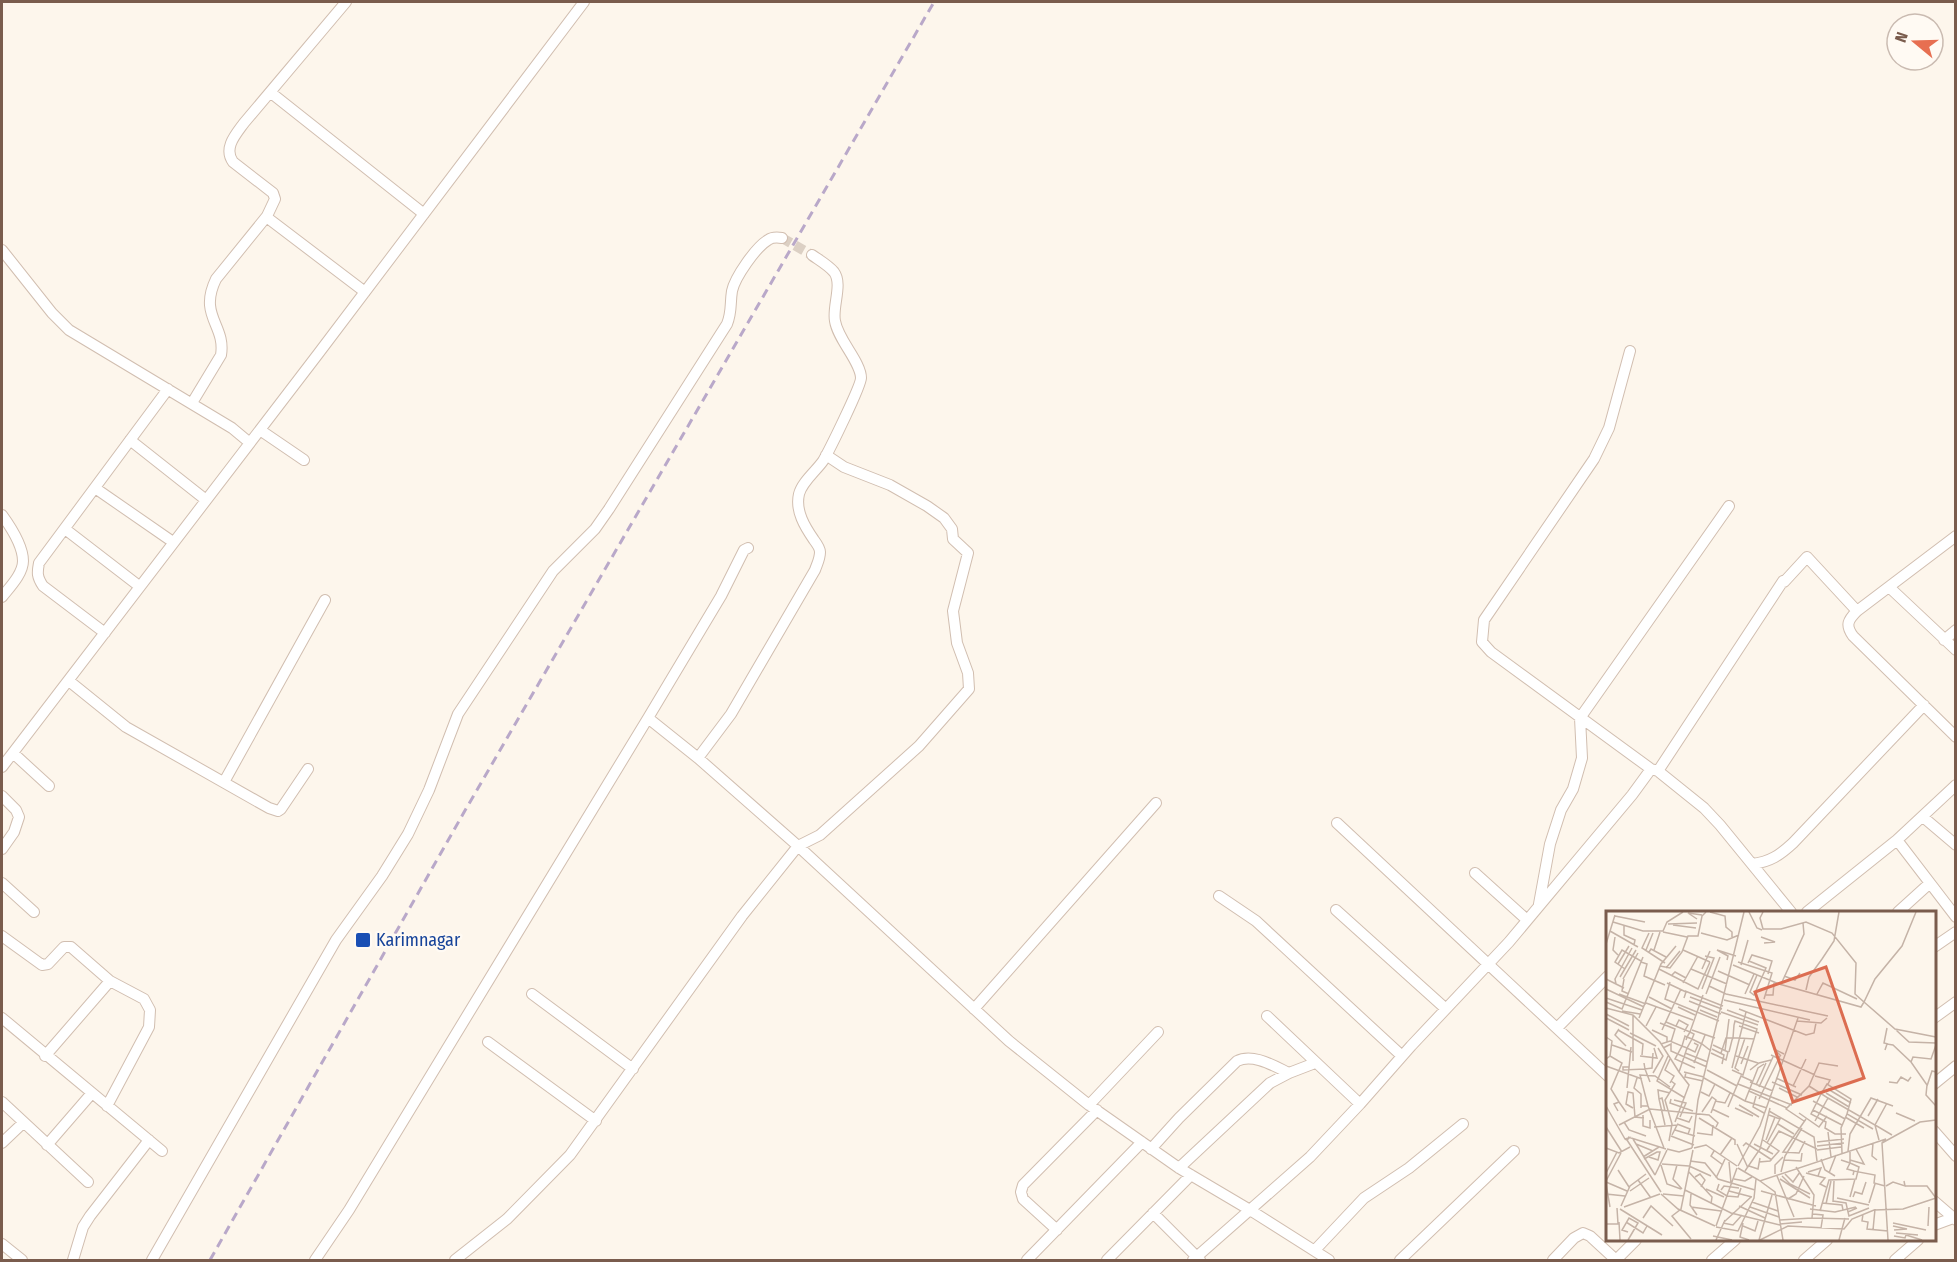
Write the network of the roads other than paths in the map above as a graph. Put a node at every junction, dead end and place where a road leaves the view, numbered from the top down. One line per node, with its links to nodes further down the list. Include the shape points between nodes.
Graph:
1 (346, 2): 3 (street)
2 (584, 2): 4 (street)
3 (270, 92): 4 (street); 5 (street, via 235,135 229,151 233,162 273,193 275,199)
4 (424, 214): 9 (street)
5 (267, 216): 9 (street); 12 (street, via 211,290 209,309 223,346)
6 (782, 238): 127 (street, via 768,240 750,259 732,289 731,313 701,367 595,529 553,571 458,714 408,834 336,940)
7 (2, 250): 11 (street, via 69,330)
8 (812, 255): 16 (street, via 837,277 833,312 836,328 862,377)
9 (365, 292): 13 (street)
10 (1630, 351): 38 (street, via 1609,428 1594,459 1484,620 1482,642 1491,652)
11 (168, 389): 12 (street); 14 (street)
12 (192, 404): 15 (street)
13 (260, 430): 15 (street); 17 (street)
14 (130, 441): 18 (street); 19 (street)
15 (250, 442): 19 (street)
16 (826, 455): 41 (street, via 800,492 797,506 820,550 820,559 731,714); 54 (street, via 927,506 944,518 952,529 953,539 968,553 953,611 969,689 919,746 820,835)
17 (304, 460)
18 (95, 488): 22 (street); 24 (street)
19 (206, 500): 24 (street)
20 (1729, 506): 38 (street)
21 (2, 515): 28 (street, via 14,531 23,562 17,578)
22 (65, 529): 26 (street); 32 (street, via 39,563 38,578 43,586)
23 (1956, 536): 27 (street)
24 (173, 542): 26 (street)
25 (748, 548): 37 (street)
26 (139, 586): 32 (street)
27 (1889, 586): 30 (street); 33 (street)
28 (2, 597)
29 (325, 600): 45 (street)
30 (1857, 611): 36 (street, via 1848,629); 44 (street, via 1807,557 1783,580)
31 (1956, 630): 33 (street)
32 (105, 633): 35 (street)
33 (1944, 640): 34 (street)
34 (1956, 650)
35 (69, 681): 40 (street); 45 (street, via 126,727)
36 (1924, 705): 39 (street); 56 (street, via 1793,843 1767,862)
37 (648, 718): 41 (street); 128 (street)
38 (1580, 718): 44 (street); 61 (street, via 1582,758 1550,844)
39 (1956, 737)
40 (13, 753): 42 (street); 47 (street)
41 (698, 758): 54 (street)
42 (2, 767)
43 (308, 770): 45 (street, via 279,811)
44 (1654, 770): 56 (street, via 1704,808); 61 (street)
45 (224, 782)
46 (1956, 784): 50 (street)
47 (49, 786)
48 (2, 796): 55 (street, via 19,817)
49 (1156, 803): 78 (street)
50 (1923, 817): 52 (street); 53 (street)
51 (1337, 824): 72 (street)
52 (1897, 840): 58 (street); 64 (street)
53 (1956, 845)
54 (798, 846): 78 (street); 89 (street, via 742,916)
55 (2, 849)
56 (1752, 864): 63 (street)
57 (1475, 873): 68 (street)
58 (1930, 883): 65 (street); 67 (street)
59 (2, 884): 66 (street)
60 (1219, 896): 86 (street, via 1256,921)
61 (1539, 906): 68 (street)
62 (1336, 910): 77 (street)
63 (1790, 911)
64 (1808, 911)
65 (1899, 911)
66 (34, 912)
67 (1956, 917)
68 (1526, 919): 72 (street)
69 (1956, 932): 71 (street)
70 (2, 936): 74 (street, via 42,965 48,964 64,947 71,947)
71 (1936, 946)
72 (1489, 964): 77 (street); 82 (street)
73 (1606, 978): 82 (street)
74 (110, 981): 85 (street); 96 (street, via 144,999 151,1018)
75 (532, 994): 89 (street)
76 (1956, 1002): 80 (street)
77 (1446, 1009): 86 (street)
78 (974, 1010): 97 (street)
79 (1267, 1016): 87 (street)
80 (1936, 1017)
81 (2, 1018): 85 (street)
82 (1557, 1028): 91 (street)
83 (1158, 1032): 97 (street)
84 (488, 1042): 98 (street)
85 (45, 1056): 93 (street)
86 (1402, 1056): 95 (street)
87 (1315, 1063): 90 (street); 95 (street)
88 (1956, 1066): 92 (street)
89 (633, 1069): 98 (street)
90 (1289, 1073): 105 (street, via 1261,1061 1237,1061); 109 (street, via 1252,1098)
91 (1606, 1074)
92 (1936, 1083)
93 (92, 1093): 96 (street); 104 (street)
94 (2, 1102): 99 (street)
95 (1360, 1104): 113 (street, via 1310,1157)
96 (107, 1106): 102 (street)
97 (1093, 1107): 105 (street); 117 (street, via 1023,1185 1023,1199)
98 (596, 1121): 129 (street, via 570,1155 507,1219)
99 (22, 1123): 103 (street); 104 (street)
100 (1463, 1124): 123 (street, via 1364,1197)
101 (1936, 1132): 108 (street)
102 (149, 1140): 106 (street); 126 (street, via 83,1227)
103 (2, 1143)
104 (47, 1145): 111 (street)
105 (1147, 1146): 109 (street); 117 (street)
106 (162, 1151)
107 (1514, 1151): 133 (street)
108 (1956, 1156)
109 (1179, 1168): 110 (street)
110 (1191, 1175): 113 (street); 114 (street)
111 (88, 1182)
112 (1936, 1202): 115 (street)
113 (1250, 1210): 123 (street); 124 (street)
114 (1154, 1214): 124 (street); 131 (street)
115 (1954, 1219): 116 (street)
116 (1936, 1225)
117 (1057, 1230): 130 (street)
118 (1634, 1241): 135 (street)
119 (1733, 1241): 136 (street)
120 (1825, 1241): 137 (street)
121 (1916, 1241): 138 (street)
122 (2, 1244): 125 (street)
123 (1316, 1250): 132 (street)
124 (1197, 1259)
125 (22, 1260)
126 (73, 1260)
127 (152, 1260)
128 (315, 1260)
129 (454, 1260)
130 (1027, 1260)
131 (1107, 1260)
132 (1329, 1260)
133 (1400, 1260)
134 (1553, 1260): 135 (street, via 1582,1233)
135 (1616, 1260)
136 (1712, 1260)
137 (1804, 1260)
138 (1895, 1260)

